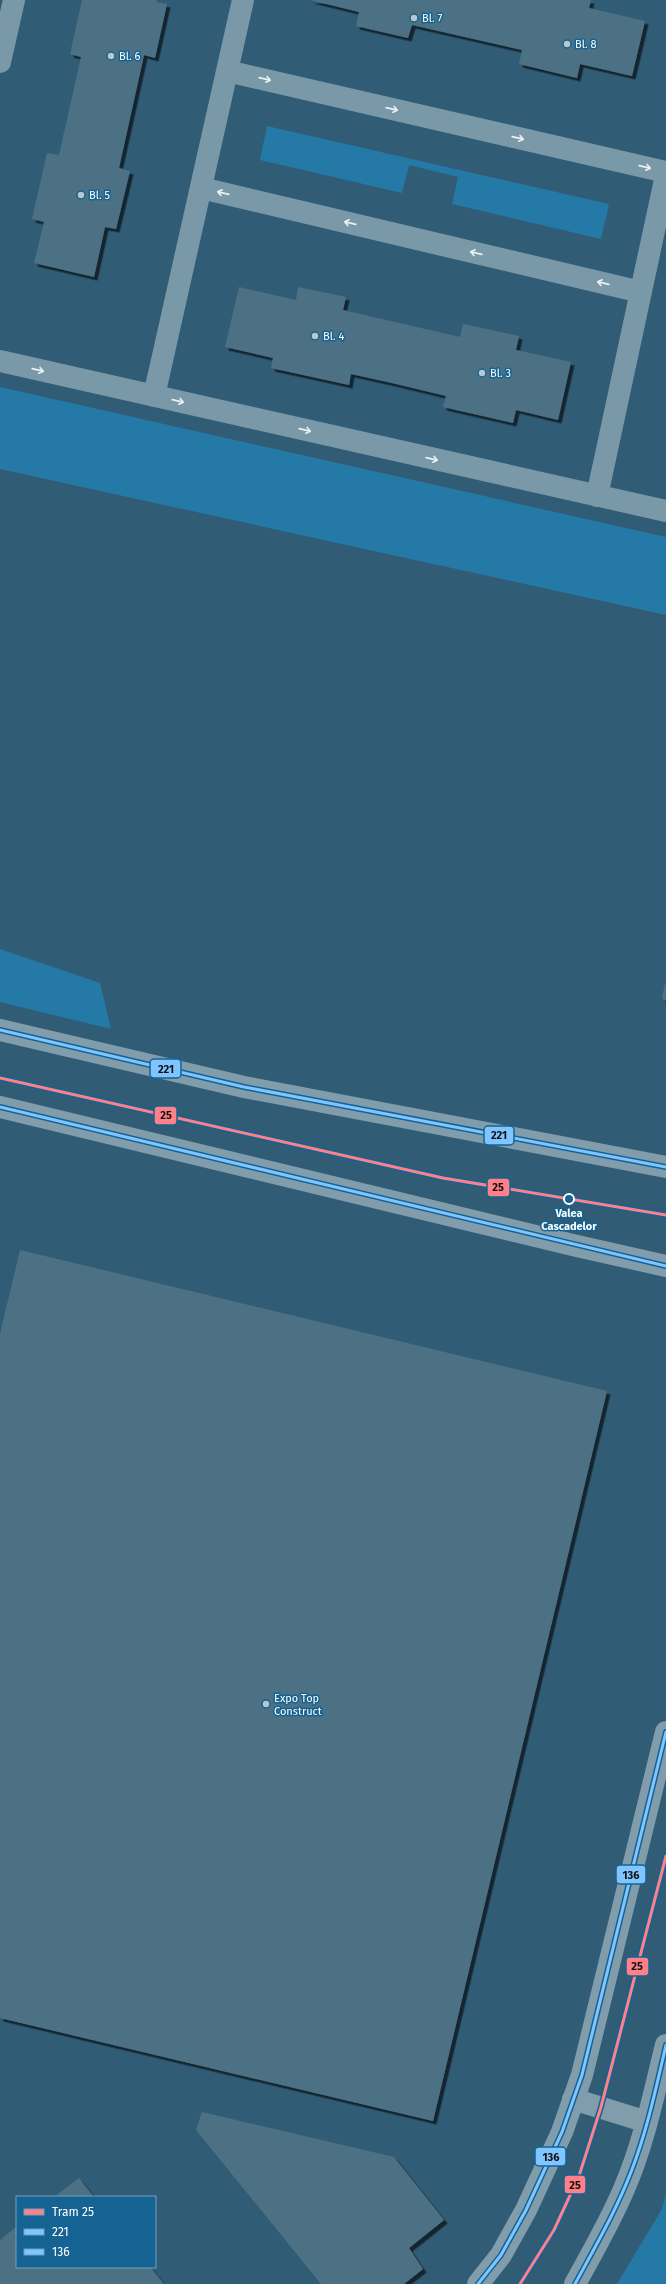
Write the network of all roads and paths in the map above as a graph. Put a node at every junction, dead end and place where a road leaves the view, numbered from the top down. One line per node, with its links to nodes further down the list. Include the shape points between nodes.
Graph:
1 (14, 0): 3 (street)
2 (243, 0): 4 (street)
3 (0, 62)
4 (227, 70): 5 (street, one-way to 5); 6 (street)
5 (666, 173): 7 (street)
6 (201, 188): 7 (street, one-way to 6); 9 (street)
7 (641, 292): 10 (street)
8 (0, 361): 9 (street, one-way to 9)
9 (154, 396): 10 (street, one-way to 10)
10 (597, 496): 11 (street)
11 (666, 511)
12 (0, 1030): 14 (main road, via 244,1087)
13 (0, 1108): 15 (main road)
14 (666, 1167)
15 (666, 1266)
16 (666, 1732): 18 (main road, via 614,1951 582,2075)
17 (666, 2045): 19 (main road)
18 (573, 2099): 19 (main road); 20 (main road, via 562,2132 526,2210 501,2255)
19 (647, 2122): 21 (main road, via 625,2188 607,2228)
20 (478, 2284)
21 (575, 2284)

